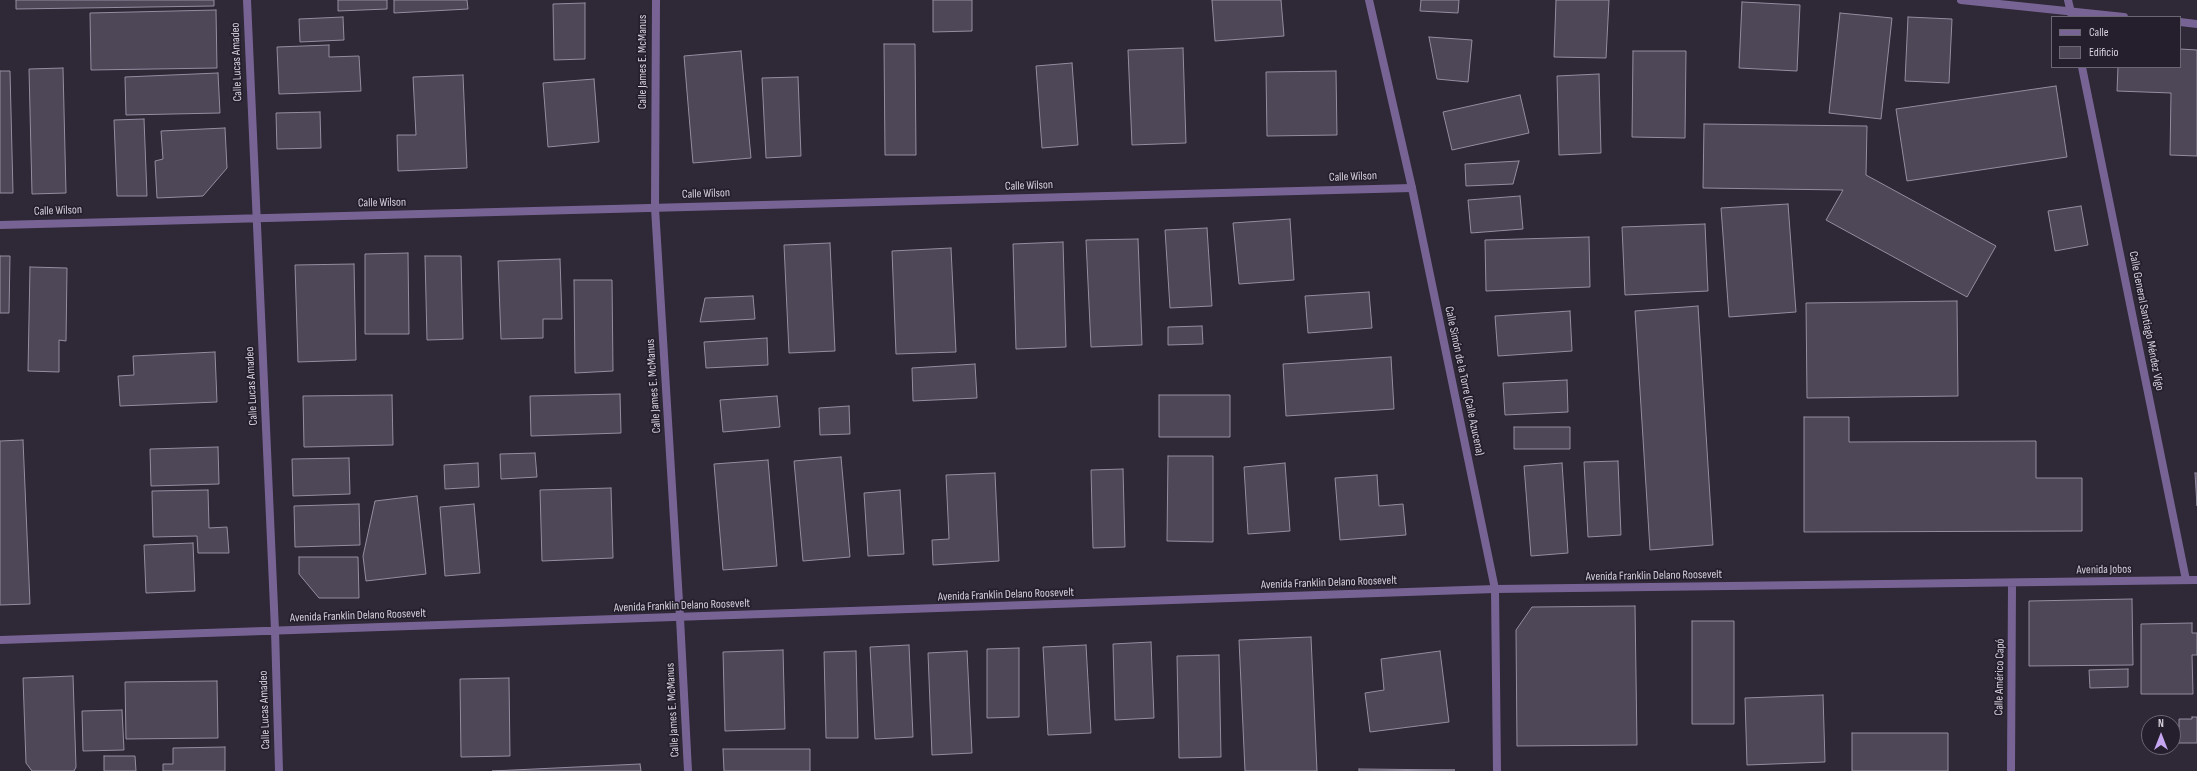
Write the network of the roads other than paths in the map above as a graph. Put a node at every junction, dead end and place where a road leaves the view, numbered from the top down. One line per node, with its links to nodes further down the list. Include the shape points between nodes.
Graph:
1 (247, 0): 13 (street, Calle Lucas Amadeo)
2 (656, 0): 12 (street, Calle James E. McManus)
3 (1369, 0): 11 (street, Calle Simón de la Torre (Calle Azucena))
4 (1961, 0): 6 (street)
5 (2068, 0): 6 (street)
6 (2071, 14): 7 (street)
7 (2106, 16)
8 (2181, 22): 9 (street)
9 (2197, 24)
10 (2082, 68): 15 (street, Calle General Santiago Méndez Vigo)
11 (1412, 188): 12 (street, Calle Wilson); 18 (street, Calle Simón de la Torre (Calle Azucena))
12 (655, 208): 13 (street, Calle Wilson); 19 (street, Calle James E. McManus)
13 (256, 218): 14 (street, Calle Wilson); 20 (street, Calle Lucas Amadeo)
14 (0, 225)
15 (2186, 580): 16 (street, Avenida Jobos); 17 (street, Avenida Jobos)
16 (2197, 580)
17 (2012, 583): 18 (street, Avenida Franklin Delano Roosevelt); 25 (street, Calle Américo Capó)
18 (1495, 589): 19 (street, Avenida Franklin Delano Roosevelt); 24 (street, Calle Simón de la Torre (Calle Azucena))
19 (680, 618): 20 (street, Avenida Franklin Delano Roosevelt); 23 (street, Calle James E. McManus)
20 (275, 630): 21 (street, Avenida Franklin Delano Roosevelt); 22 (street, Calle Lucas Amadeo)
21 (0, 640)
22 (279, 771)
23 (688, 771)
24 (1497, 771)
25 (2011, 771)

